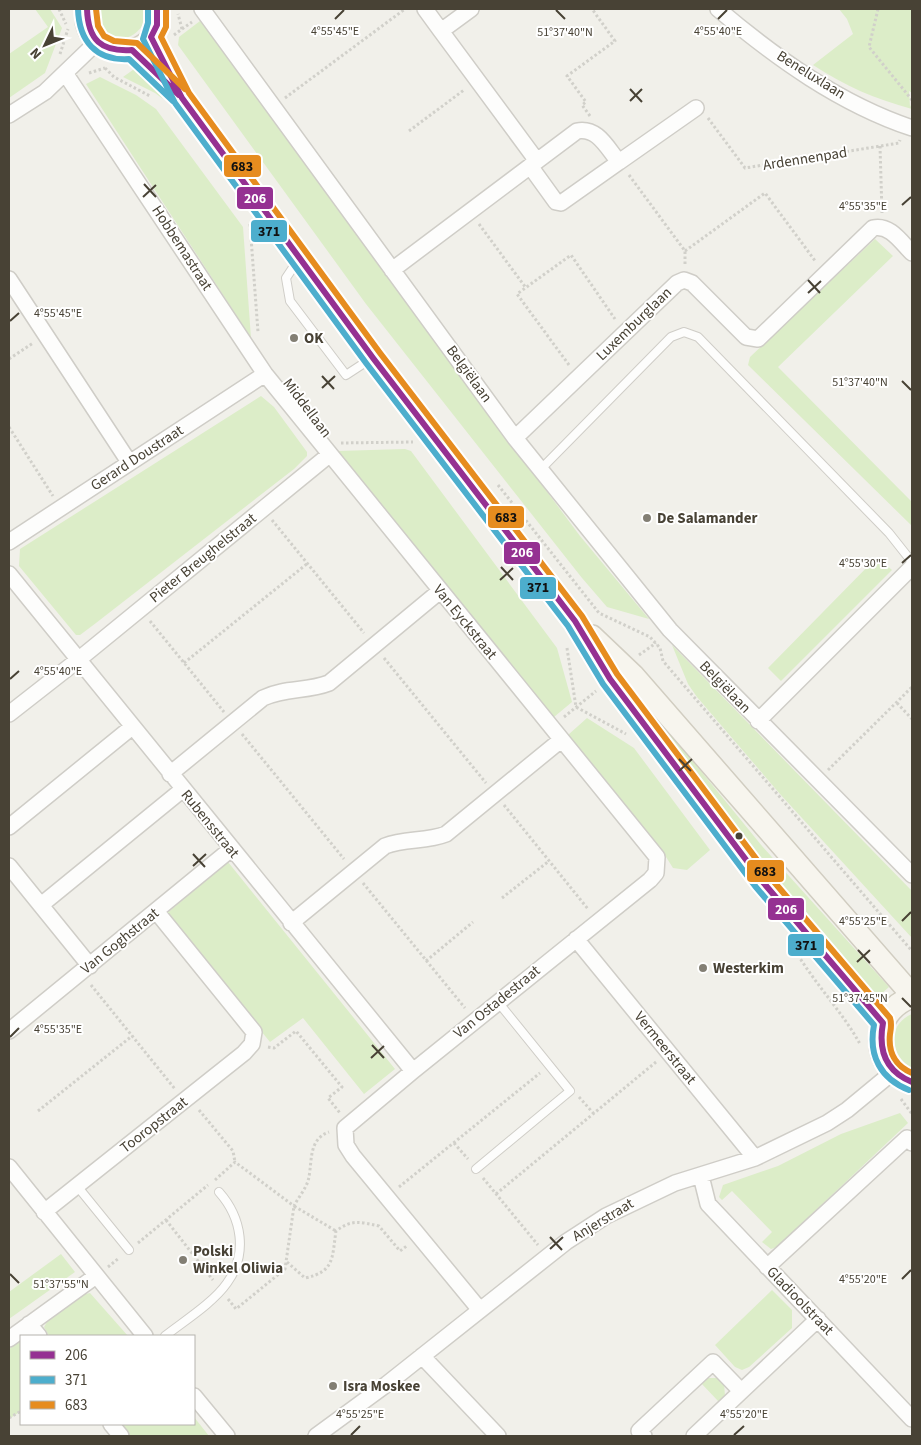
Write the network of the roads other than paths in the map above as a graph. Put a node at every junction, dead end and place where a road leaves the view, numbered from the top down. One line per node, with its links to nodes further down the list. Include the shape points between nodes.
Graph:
1 (87, 9): 9 (main road, via 86,24)
2 (157, 9): 8 (main road)
3 (202, 9): 20 (street, Belgiëlaan)
4 (425, 9): 7 (street)
5 (471, 9): 7 (street)
6 (718, 9): 15 (street, Beneluxlaan, via 824,87 884,118)
7 (441, 31): 17 (street, via 478,80)
8 (160, 38): 10 (main road); 12 (main road)
9 (93, 46): 10 (main road, via 120,52); 11 (street)
10 (132, 50): 12 (main road)
11 (65, 73): 14 (street, via 45,92); 23 (street, Hobbemastraat)
12 (182, 98): 19 (main road)
13 (696, 108): 16 (street)
14 (9, 115)
15 (908, 126)
16 (619, 162): 17 (street, via 595,132 586,129 577,131); 17 (street, via 561,203 556,202)
17 (533, 164): 20 (street)
18 (912, 253): 24 (street, Luxemburglaan, via 889,229 873,228 758,339 752,340 692,283 684,280 677,283)
19 (299, 259): 22 (main road); 22 (lane, via 286,278 290,301 346,375)
20 (392, 270): 24 (street, Belgiëlaan)
21 (9, 279): 26 (street)
22 (373, 358): 34 (main road)
23 (265, 374): 25 (street, Van Eyckstraat); 26 (street, Gerard Doustraat)
24 (515, 438): 27 (street, Belgiëlaan)
25 (331, 449): 33 (street, Van Eyckstraat); 35 (street, Pieter Breughelstraat, via 263,509)
26 (129, 462): 28 (street, Gerard Doustraat)
27 (540, 470): 29 (lane, via 671,337 684,332 698,337 889,533); 37 (street, Belgiëlaan, via 670,630)
28 (9, 542)
29 (912, 562)
30 (912, 567): 37 (street)
31 (9, 574): 32 (street, Rubensstraat)
32 (14, 591): 35 (street, Rubensstraat)
33 (440, 591): 39 (street, Van Eyckstraat); 40 (street, via 329,683 313,689 278,691 263,698)
34 (575, 621): 52 (main road, via 633,675); 54 (main road, via 610,679 762,881)
35 (78, 660): 36 (street, Pieter Breughelstraat); 38 (street, Rubensstraat)
36 (9, 714)
37 (758, 721): 46 (street, Belgiëlaan)
38 (132, 727): 40 (street, Rubensstraat); 42 (street)
39 (561, 740): 45 (street, Van Eyckstraat, via 657,858); 49 (street, via 446,834 436,838 397,841 385,846)
40 (170, 774): 41 (street, Rubensstraat)
41 (182, 790): 43 (street, Rubensstraat); 47 (street)
42 (9, 827)
43 (230, 850): 48 (street, Van Goghstraat); 49 (street, Rubensstraat)
44 (9, 866): 47 (street)
45 (656, 873): 50 (street, Van Ostadestraat)
46 (912, 875)
47 (41, 905): 51 (street)
48 (156, 911): 51 (street, Van Goghstraat); 64 (street, Tooropstraat, via 253,1038 244,1053)
49 (291, 924): 56 (street, Rubensstraat)
50 (576, 939): 53 (street, Van Ostadestraat); 60 (street, Vermeerstraat)
51 (85, 969): 55 (street, Van Goghstraat)
52 (912, 996): 54 (main road, via 896,1005)
53 (498, 1002): 56 (street, Van Ostadestraat); 62 (lane, via 570,1091)
54 (882, 1023): 57 (main road, via 879,1037)
55 (9, 1031)
56 (413, 1071): 70 (street, Van Ostadestraat, via 346,1130 346,1145)
57 (889, 1076): 58 (main road); 60 (street, Anjerstraat, via 827,1123)
58 (912, 1082)
59 (910, 1141): 68 (street)
60 (755, 1158): 63 (street, Anjerstraat)
61 (9, 1167): 66 (street)
62 (476, 1169)
63 (700, 1176): 68 (street, Gladioolstraat, via 708,1204); 70 (street, Anjerstraat, via 650,1194 606,1216 547,1256)
64 (77, 1186): 66 (street, Tooropstraat); 67 (lane)
65 (219, 1192): 75 (lane, via 230,1204 240,1228 239,1258 227,1284)
66 (44, 1212): 69 (street)
67 (129, 1250)
68 (767, 1266): 71 (street, Gladioolstraat)
69 (96, 1276): 72 (street); 74 (street)
70 (480, 1310): 77 (street, Anjerstraat)
71 (818, 1319): 78 (street); 80 (street, Gladioolstraat)
72 (29, 1324): 73 (street); 76 (street)
73 (38, 1335)
74 (144, 1335)
75 (166, 1335)
76 (9, 1339)
77 (422, 1356): 84 (street, Anjerstraat); 85 (street)
78 (741, 1391): 86 (street, via 713,1362 639,1432); 87 (street)
79 (195, 1397): 83 (street)
80 (912, 1419)
81 (112, 1425): 82 (street)
82 (121, 1436)
83 (226, 1436)
84 (316, 1436)
85 (498, 1436)
86 (644, 1436)
87 (694, 1436)

